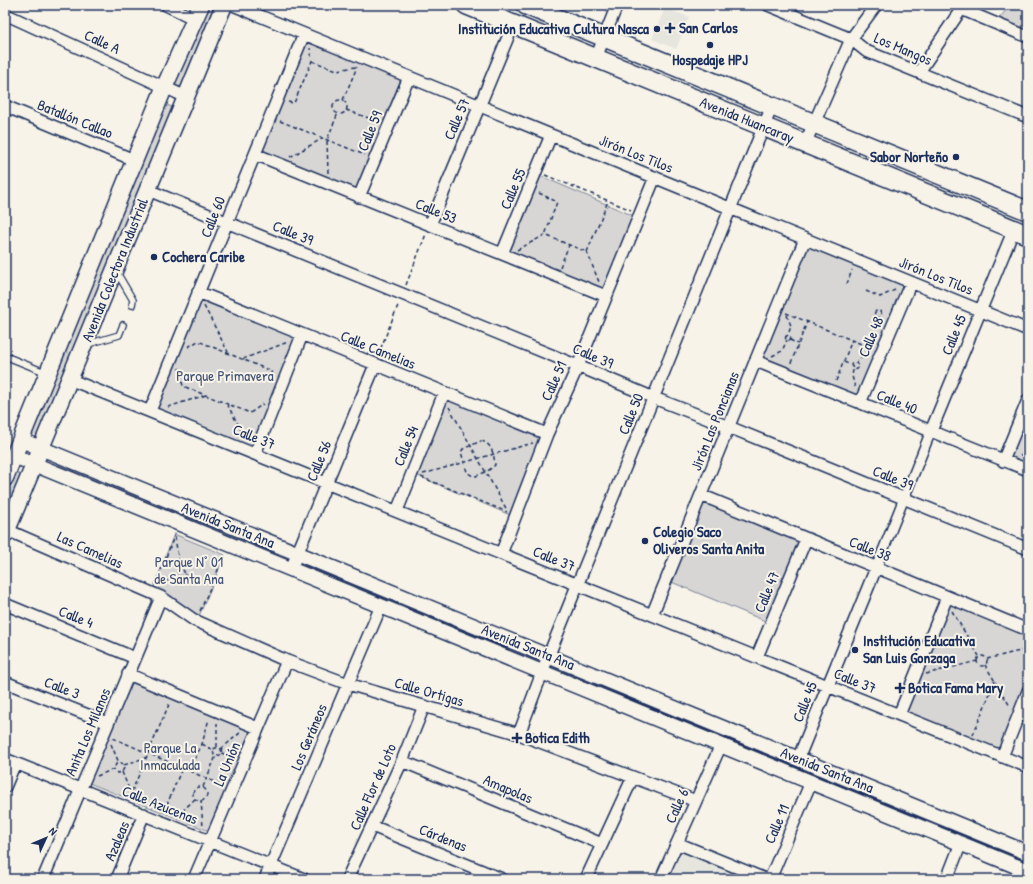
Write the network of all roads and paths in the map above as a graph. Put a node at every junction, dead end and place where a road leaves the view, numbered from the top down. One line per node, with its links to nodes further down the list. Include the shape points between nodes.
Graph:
1 (166, 5): 11 (street)
2 (224, 5): 28 (main road, Avenida Colectora Industrial)
3 (233, 5): 14 (street, Jirón Los Tilos)
4 (466, 5): 13 (main road, Avenida Huancaray)
5 (525, 5): 16 (main road, Avenida Huancaray)
6 (617, 5): 16 (street)
7 (768, 5): 9 (street, Los Mangos)
8 (876, 5): 17 (street)
9 (781, 7): 17 (street, Los Mangos)
10 (962, 7): 15 (street); 25 (street)
11 (198, 12): 27 (main road, Avenida Colectora Industrial)
12 (5, 14): 27 (street, Calle A)
13 (513, 24): 21 (main road, Avenida Huancaray); 32 (street, Calle 57)
14 (304, 34): 26 (street, Jirón Los Tilos); 45 (street, Calle 60)
15 (1028, 37)
16 (604, 38): 21 (street); 33 (main road, Avenida Huancaray)
17 (851, 39): 25 (street, Los Mangos, via 866,52); 39 (street)
18 (309, 46): 19 (path); 20 (path); 22 (path)
19 (316, 49)
20 (306, 53)
21 (596, 58): 40 (main road, Avenida Huancaray)
22 (312, 61): 24 (path, via 337,70); 29 (path, via 294,103)
23 (350, 64): 24 (path)
24 (357, 67): 30 (path)
25 (920, 72): 36 (street, Los Mangos)
26 (409, 77): 32 (street, Jirón Los Tilos); 54 (street, Calle 59)
27 (164, 88): 28 (street, Calle A); 47 (main road, Avenida Colectora Industrial)
28 (186, 97): 52 (main road, Avenida Colectora Industrial)
29 (286, 101)
30 (343, 101): 34 (path); 35 (path, via 334,103 333,109)
31 (5, 106): 47 (street, Batallón Callao)
32 (479, 106): 41 (street, Jirón Los Tilos); 60 (street, Calle 57)
33 (772, 106): 39 (main road, Avenida Huancaray); 40 (street, Calle 50)
34 (346, 110): 35 (path); 38 (path)
35 (338, 113): 43 (path)
36 (1028, 117)
37 (278, 120): 42 (path)
38 (382, 123)
39 (814, 123): 44 (street); 57 (main road, Avenida Huancaray)
40 (763, 126): 44 (main road, Avenida Huancaray); 56 (street, Calle 50)
41 (551, 135): 49 (street, Calle 55); 50 (street, Jirón Los Tilos)
42 (324, 138): 43 (path); 48 (path)
43 (327, 140): 46 (path); 51 (path)
44 (805, 144): 61 (main road, Avenida Huancaray)
45 (255, 154): 54 (street, Calle 53); 59 (street, Calle 60)
46 (368, 156)
47 (134, 160): 105 (main road, Avenida Colectora Industrial)
48 (284, 160)
49 (536, 171): 55 (path); 66 (street, Calle 55)
50 (655, 177): 56 (street, Jirón Los Tilos); 58 (street, Calle 51)
51 (328, 178)
52 (148, 190): 59 (street, Calle 39); 68 (main road, Avenida Colectora Industrial)
53 (536, 192): 62 (path, via 557,202)
54 (359, 196): 60 (street, Calle 53)
55 (608, 201): 58 (path); 65 (path)
56 (730, 208): 63 (street, Jirón Los Tilos); 112 (street, Calle 50)
57 (1028, 211)
58 (640, 214): 76 (street, Calle 51)
59 (227, 222): 74 (street, Calle 60); 75 (street, Calle 39)
60 (430, 225): 66 (street, Calle 53); 75 (path)
61 (1021, 232): 79 (street, Calle 45)
62 (545, 235): 64 (path); 66 (path)
63 (805, 239): 72 (street, Jirón Los Tilos); 96 (street, Jirón Las Poncianas)
64 (569, 245): 65 (path); 69 (path)
65 (587, 252): 70 (path)
66 (505, 256): 76 (street, Calle 53)
67 (853, 268): 71 (path)
68 (115, 269): 78 (lane, via 133,300); 90 (main road, Avenida Colectora Industrial)
69 (558, 272)
70 (598, 282)
71 (847, 284)
72 (905, 285): 73 (path, via 880,297); 79 (street, Jirón Los Tilos); 116 (street, Calle 48)
73 (866, 291)
74 (198, 292): 83 (street, Calle Camelias); 118 (street, Calle 60)
75 (402, 294): 99 (path); 102 (street, Calle 39)
76 (606, 296): 102 (street, Calle 51)
77 (203, 304): 92 (path)
78 (132, 305)
79 (980, 311): 82 (street, Jirón Los Tilos); 120 (street, Calle 45)
80 (807, 322): 84 (path, via 786,313 792,326); 87 (path); 89 (path)
81 (123, 325): 90 (lane, via 119,335)
82 (1028, 330)
83 (302, 335): 99 (street, Calle Camelias); 126 (street)
84 (788, 336): 85 (path, via 785,338); 86 (path)
85 (787, 340): 86 (path); 94 (path, via 782,351)
86 (790, 340): 89 (path)
87 (852, 340): 97 (path); 98 (path, via 875,349)
88 (292, 341): 95 (path)
89 (798, 344): 103 (path)
90 (84, 345): 106 (main road, Avenida Colectora Industrial)
91 (185, 349): 92 (path, via 198,341)
92 (228, 353): 95 (path)
93 (5, 356): 105 (lane)
94 (768, 357)
95 (242, 359): 108 (path, via 271,371)
96 (756, 360): 116 (street, Calle 40); 119 (street, Jirón Las Poncianas)
97 (844, 362): 100 (path); 107 (path)
98 (856, 363): 100 (path); 104 (path, via 858,368)
99 (375, 364): 111 (street, Calle Camelias); 136 (street, Calle 56)
100 (851, 365): 104 (path)
101 (178, 366): 110 (path, via 183,386)
102 (578, 366): 112 (street, Calle 39); 121 (street, Calle 51)
103 (790, 366)
104 (854, 370): 109 (path, via 852,376)
105 (48, 374): 122 (main road, Avenida Colectora Industrial)
106 (70, 379): 118 (street, Calle 37); 125 (main road, Avenida Colectora Industrial)
107 (835, 384)
108 (274, 386)
109 (855, 388)
110 (206, 395): 115 (path); 117 (path)
111 (446, 398): 121 (street, Calle Camelias); 124 (path); 139 (street, Calle 54)
112 (654, 398): 119 (street, Calle 39); 152 (street, Calle 50)
113 (1028, 400): 130 (street)
114 (268, 401): 115 (path, via 250,413)
115 (227, 403): 123 (path)
116 (860, 403): 120 (street, Calle 40)
117 (167, 408)
118 (150, 411): 126 (street, Calle 37)
119 (729, 427): 137 (street, Jirón Las Poncianas); 138 (street, Calle 39)
120 (931, 431): 130 (street, Calle 40); 138 (street)
121 (543, 438): 127 (path); 144 (street, Calle 51)
122 (21, 440): 125 (street, Avenida Santa Ana); 128 (main road, Avenida Colectora Industrial)
123 (246, 440)
124 (471, 445): 127 (path, via 485,441); 129 (path); 131 (path, via 461,452)
125 (41, 449): 132 (main road, Avenida Colectora Industrial); 143 (street, Avenida Santa Ana)
126 (254, 454): 136 (street, Calle 37)
127 (493, 454): 129 (path); 134 (path, via 495,464)
128 (14, 456): 132 (street, Avenida Santa Ana); 135 (main road, Avenida Colectora Industrial)
129 (478, 458): 131 (path); 134 (path)
130 (1003, 461): 133 (street, Calle 40)
131 (464, 462): 134 (path, via 467,472 471,475 476,476); 134 (path, via 418,475 509,513)
132 (34, 464): 140 (main road, Avenida Colectora Industrial); 147 (street, Avenida Santa Ana)
133 (1028, 470)
134 (486, 471)
135 (5, 478)
136 (326, 483): 139 (street, Calle 37); 143 (street, Calle 56)
137 (701, 495): 141 (street, Calle 38); 158 (street, Jirón Las Poncianas)
138 (904, 499): 142 (street, Calle 39); 146 (street)
139 (397, 511): 144 (street, Calle 37)
140 (6, 532): 153 (street, Las Camelias)
141 (806, 539): 146 (street, Calle 38); 164 (street, Calle 47)
142 (1028, 549)
143 (296, 554): 147 (street, Calle 56); 163 (street, Avenida Santa Ana)
144 (501, 554): 152 (street, Calle 37)
145 (224, 556): 157 (path)
146 (876, 568): 154 (street, Calle 38); 177 (street, Calle 45)
147 (291, 569): 156 (street, Avenida Santa Ana)
148 (180, 570): 149 (path); 150 (path, via 177,572); 150 (path, via 174,535 155,587)
149 (184, 575): 150 (path); 151 (path)
150 (178, 576)
151 (189, 577)
152 (578, 585): 158 (street, Calle 37); 163 (street, Calle 50)
153 (161, 597): 165 (street, Anita Los Milanos); 167 (street, Calle Ortigas, via 194,620)
154 (947, 597): 160 (street, Calle 38); 183 (street)
155 (5, 604): 165 (street, Calle 4)
156 (381, 606): 170 (street, Avenida Santa Ana); 176 (street, Los Geráneos)
157 (198, 615)
158 (652, 615): 164 (street, Calle 37)
159 (948, 616): 162 (path, via 951,608)
160 (1028, 630)
161 (1028, 649): 166 (path)
162 (979, 656): 166 (path, via 985,656); 168 (path)
163 (548, 657): 170 (street, Calle 50); 202 (street, Avenida Santa Ana)
164 (757, 657): 177 (street, Calle 37)
165 (135, 658): 171 (street, Anita Los Milanos)
166 (987, 659): 169 (path)
167 (287, 661): 176 (street, Calle Ortigas); 186 (street, La Unión)
168 (977, 661): 169 (path, via 980,666); 172 (path)
169 (985, 665): 174 (path)
170 (542, 672): 188 (street, Calle 50); 193 (street, Avenida Santa Ana)
171 (128, 674): 185 (street, Anita Los Milanos); 186 (street)
172 (924, 674)
173 (1028, 677): 178 (path)
174 (996, 681): 181 (path); 191 (path)
175 (5, 682): 185 (street, Calle 3)
176 (348, 684): 180 (street, Calle Ortigas); 236 (street, Los Geráneos)
177 (828, 686): 183 (street, Calle 37); 202 (street, Calle 45)
178 (1027, 687): 201 (street)
179 (171, 699): 197 (path)
180 (424, 706): 188 (street, Calle Ortigas); 205 (street, Calle Flor de Loto)
181 (1010, 706)
182 (211, 715): 192 (path)
183 (899, 715): 201 (street, Calle 37)
184 (218, 718): 194 (path)
185 (108, 722): 220 (street, Anita Los Milanos)
186 (258, 728): 231 (street, La Unión)
187 (244, 730): 195 (path)
188 (519, 734): 214 (street, Calle Ortigas)
189 (110, 736): 197 (path)
190 (108, 739): 206 (path)
191 (971, 740)
192 (202, 744): 196 (path); 211 (path)
193 (721, 745): 216 (street, Avenida Santa Ana); 225 (street, Calle 6)
194 (217, 747): 195 (path); 196 (path)
195 (221, 749): 198 (path)
196 (213, 750): 199 (path)
197 (148, 753): 200 (path); 209 (path)
198 (222, 753): 199 (path); 203 (path)
199 (216, 756): 213 (path)
200 (147, 757): 207 (path); 221 (path)
201 (1002, 757): 208 (street, Calle 37)
202 (798, 759): 235 (street, Avenida Santa Ana)
203 (237, 760)
204 (10, 761): 217 (street); 220 (street, Calle Azucenas)
205 (402, 761): 229 (street, Calle Flor de Loto); 234 (street, Amapolas)
206 (119, 763): 207 (path); 210 (path)
207 (124, 765): 212 (path)
208 (1028, 767)
209 (182, 768): 211 (path); 226 (path)
210 (114, 769): 212 (path, via 117,773); 215 (path)
211 (189, 771): 213 (path)
212 (122, 772): 221 (path)
213 (207, 778): 218 (path); 219 (path)
214 (633, 778): 225 (street, Calle Ortigas); 234 (street)
215 (92, 779)
216 (811, 782): 233 (street, Avenida Santa Ana); 248 (street, Calle 11)
217 (5, 787)
218 (226, 787)
219 (203, 788): 223 (path, via 195,790); 224 (path, via 206,790 206,796)
220 (80, 789): 227 (street, Calle Azucenas); 238 (street, Anita Los Milanos)
221 (131, 794): 222 (path)
222 (129, 798)
223 (196, 798): 224 (path); 228 (path)
224 (201, 800): 230 (path, via 203,828)
225 (696, 802): 232 (street, Calle 6)
226 (164, 812)
227 (144, 814): 231 (street, Calle Azucenas); 239 (street, Azaleas)
228 (176, 817)
229 (372, 826): 243 (street, Calle Flor de Loto); 244 (street, Cárdenas)
230 (208, 830)
231 (210, 842): 236 (street, Calle Azucenas); 240 (street, La Unión)
232 (677, 843): 246 (street, Calle 6); 247 (street)
233 (961, 843): 237 (street, Avenida Santa Ana); 249 (street)
234 (602, 844): 245 (street)
235 (1028, 853)
236 (271, 866): 241 (street, Los Geráneos); 242 (street, Calle Azucenas)
237 (1028, 870)
238 (43, 879)
239 (117, 879)
240 (194, 879)
241 (265, 879)
242 (304, 879)
243 (347, 879)
244 (502, 879)
245 (586, 879)
246 (661, 879)
247 (765, 879)
248 (770, 879)
249 (947, 879)

